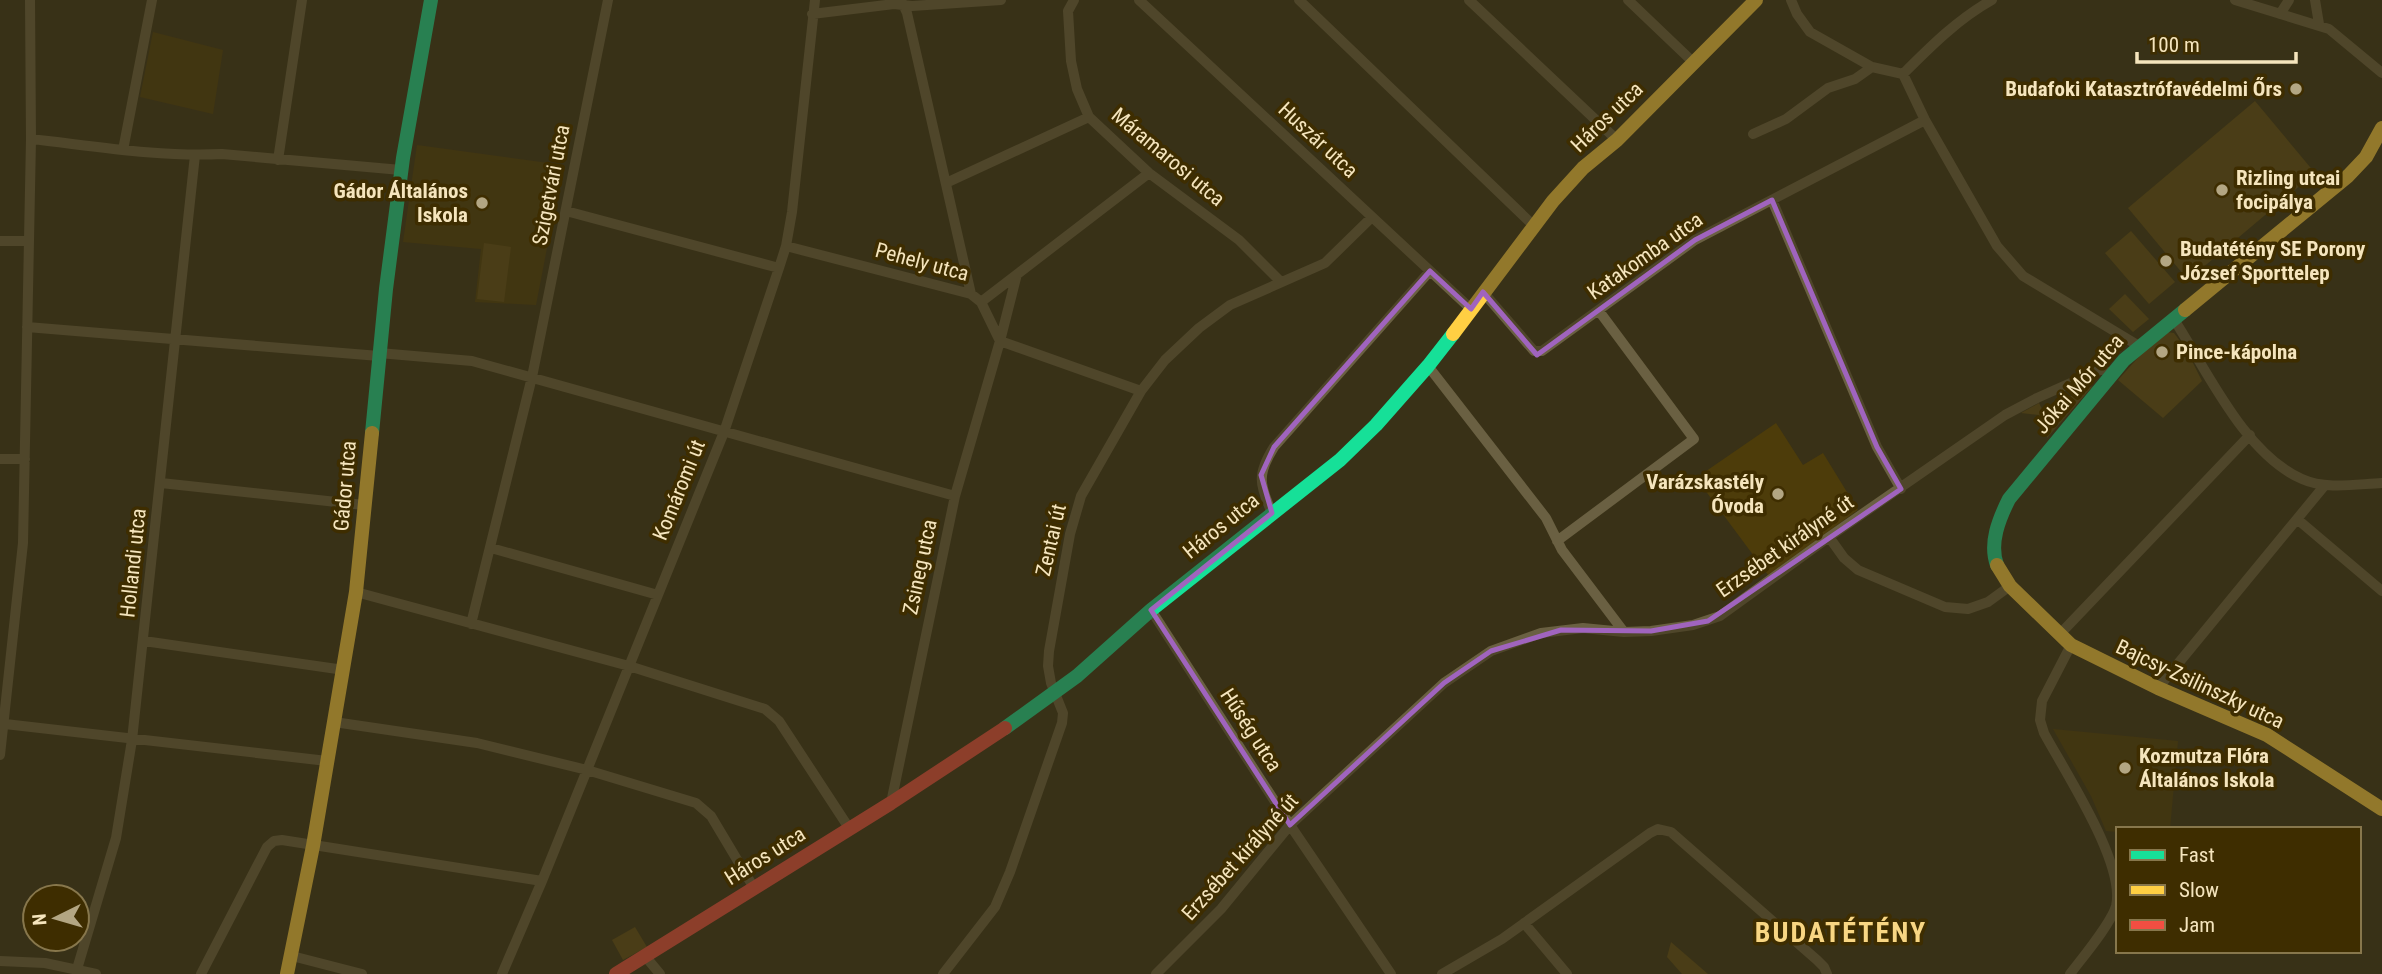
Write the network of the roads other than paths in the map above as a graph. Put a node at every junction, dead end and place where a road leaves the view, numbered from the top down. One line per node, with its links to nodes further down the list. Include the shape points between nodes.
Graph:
1 (30, 0): 31 (street)
2 (152, 0): 33 (street)
3 (302, 0): 35 (street)
4 (431, 0): 36 (street, Gádor utca)
5 (608, 0): 40 (street, Szigetvári utca)
6 (815, 0): 20 (street, Komáromi út)
7 (1001, 0): 19 (street)
8 (1074, 0): 27 (street, Máramarosi utca, via 1068,11 1071,61)
9 (1139, 0): 41 (street, Huszár utca)
10 (1299, 0): 42 (street)
11 (1469, 0): 32 (street)
12 (1628, 0): 23 (street)
13 (1756, 0): 23 (street, Háros utca)
14 (1791, 0): 24 (street, via 1810,32)
15 (1992, 0): 26 (street, via 1935,41)
16 (2235, 0): 21 (street)
17 (2289, 0): 21 (street)
18 (2315, 0): 22 (street)
19 (902, 3): 20 (street); 38 (street)
20 (813, 14): 45 (street, Komáromi út)
21 (2280, 14): 22 (street)
22 (2319, 24): 25 (street)
23 (1693, 62): 32 (street, Háros utca)
24 (1872, 67): 26 (street); 30 (street)
25 (2382, 73)
26 (1903, 74): 28 (street)
27 (1089, 117): 37 (street, Máramarosi utca); 38 (street)
28 (1925, 120): 39 (street, Katakomba utca); 59 (street, via 2009,262 2043,290)
29 (2382, 128): 55 (street, Jókai Mór utca, via 2366,157 2348,176)
30 (1753, 134)
31 (31, 139): 33 (street); 44 (street)
32 (1617, 140): 42 (street, Háros utca, via 1583,168)
33 (123, 150): 34 (street)
34 (195, 155): 35 (street); 57 (street, Hollandi utca)
35 (278, 160): 36 (street)
36 (401, 170): 60 (street, Gádor utca)
37 (1149, 173): 48 (street); 49 (street, Máramarosi utca, via 1239,240)
38 (946, 183): 51 (street)
39 (1772, 200): 54 (street, Katakomba utca, via 1695,240); 72 (street, via 1871,434)
40 (566, 211): 46 (street); 63 (street, Szigetvári utca)
41 (1372, 217): 47 (street, Huszár utca); 49 (street, Zentai út, via 1325,263)
42 (1534, 226): 50 (street, Háros utca)
43 (0, 241): 44 (street)
44 (29, 241): 56 (street)
45 (786, 246): 46 (street, Komáromi út); 51 (street, Pehely utca)
46 (779, 268): 65 (street, Komáromi út)
47 (1430, 271): 53 (street, Huszár utca); 75 (street, via 1274,447 1261,475)
48 (1016, 278): 52 (street); 58 (street, Zsineg utca)
49 (1280, 281): 64 (street, Zentai út, via 1230,305 1199,328)
50 (1483, 292): 53 (street, Háros utca); 54 (street, Katakomba utca, via 1534,351 1542,352)
51 (971, 293): 52 (street, Pehely utca)
52 (981, 302): 58 (street, Pehely utca)
53 (1471, 309): 61 (street, Háros utca)
54 (1599, 312): 78 (street, via 1694,439)
55 (2173, 318): 59 (street, Jókai Mór utca); 66 (street, via 2221,398)
56 (27, 327): 57 (street); 68 (street)
57 (175, 338): 60 (street); 69 (street, Hollandi utca)
58 (1000, 341): 64 (street); 73 (street, Zsineg utca)
59 (2139, 346): 62 (street, Jókai Mór utca)
60 (379, 354): 63 (street, via 472,361); 74 (street, Gádor utca)
61 (1428, 366): 75 (street, Háros utca, via 1340,460); 78 (street, via 1546,518)
62 (2111, 374): 72 (street, Erzsébet királyné út, via 2102,369 2031,401); 80 (street, Jókai Mór utca, via 2002,513 1994,557)
63 (532, 377): 65 (street); 79 (street, Szigetvári utca)
64 (1141, 391): 94 (street, Zentai út, via 1081,496 1070,534 1049,651)
65 (724, 432): 73 (street); 83 (street, Komáromi út)
66 (2250, 435): 71 (street, via 2287,470); 87 (street)
67 (0, 459): 68 (street)
68 (25, 459): 92 (street, via 23,542)
69 (161, 483): 74 (street); 88 (street, Hollandi utca)
70 (2382, 483): 71 (street)
71 (2325, 485): 76 (street)
72 (1901, 489): 77 (street, Erzsébet királyné út)
73 (955, 496): 101 (street, Zsineg utca)
74 (364, 505): 81 (street, Gádor utca)
75 (1272, 513): 84 (street, Háros utca)
76 (2297, 519): 82 (street); 93 (street)
77 (1829, 537): 80 (street, via 1858,570 1945,607 1968,609); 86 (street, Erzsébet királyné út, via 1720,615 1693,625)
78 (1558, 541): 86 (street)
79 (491, 548): 83 (street); 85 (street, Szigetvári utca)
80 (2010, 586): 87 (street, Bajcsy-Zsilinszky utca)
81 (356, 592): 85 (street); 91 (street, Gádor utca)
82 (2382, 592)
83 (658, 595): 90 (street, Komáromi út)
84 (1151, 610): 94 (street, Háros utca); 103 (street, Hűség utca)
85 (471, 624): 90 (street)
86 (1624, 632): 103 (street, Erzsébet királyné út, via 1562,630 1491,651 1444,683)
87 (2060, 634): 89 (street, Bajcsy-Zsilinszky utca)
88 (144, 640): 91 (street); 97 (street, Hollandi utca)
89 (2071, 645): 93 (street, Bajcsy-Zsilinszky utca); 108 (street, via 2042,701 2040,720 2101,838)
90 (629, 666): 100 (street, Komáromi út); 104 (street, via 772,714)
91 (344, 670): 95 (street, Gádor utca)
92 (5, 673): 96 (street)
93 (2158, 688): 102 (street, Bajcsy-Zsilinszky utca, via 2267,735)
94 (1054, 694): 101 (street, Háros utca); 122 (street, Zentai út, via 1063,713 1062,723 1010,872 995,907)
95 (334, 722): 99 (street, Gádor utca); 100 (street, via 477,743)
96 (5, 724): 97 (street); 98 (street)
97 (132, 740): 99 (street); 114 (street, Hollandi utca, via 116,838)
98 (0, 755)
99 (327, 761): 105 (street, Gádor utca)
100 (587, 770): 106 (street, Komáromi út); 107 (street, via 704,808)
101 (891, 803): 104 (street, Háros utca)
102 (2382, 809)
103 (1290, 825): 123 (street, Erzsébet királyné út, via 1221,909); 124 (street, Hűség utca)
104 (849, 828): 107 (street, Háros utca)
105 (313, 846): 106 (street); 111 (street, Gádor utca); 116 (street, via 282,840 267,847)
106 (542, 881): 119 (street, Komáromi út)
107 (754, 888): 112 (street, Háros utca)
108 (2116, 891)
109 (2116, 900): 128 (street, via 2113,913)
110 (1524, 923): 125 (street); 126 (street); 127 (street, via 1650,833 1667,830 1817,960)
111 (292, 956): 117 (street, Gádor utca); 118 (street)
112 (645, 956): 120 (street, Háros utca); 121 (street)
113 (0, 961): 114 (street)
114 (77, 969): 115 (street)
115 (96, 974)
116 (201, 974)
117 (288, 974)
118 (362, 974)
119 (502, 974)
120 (616, 974)
121 (660, 974)
122 (943, 974)
123 (1156, 974)
124 (1391, 974)
125 (1442, 974)
126 (1567, 974)
127 (1827, 974)
128 (2070, 974)

